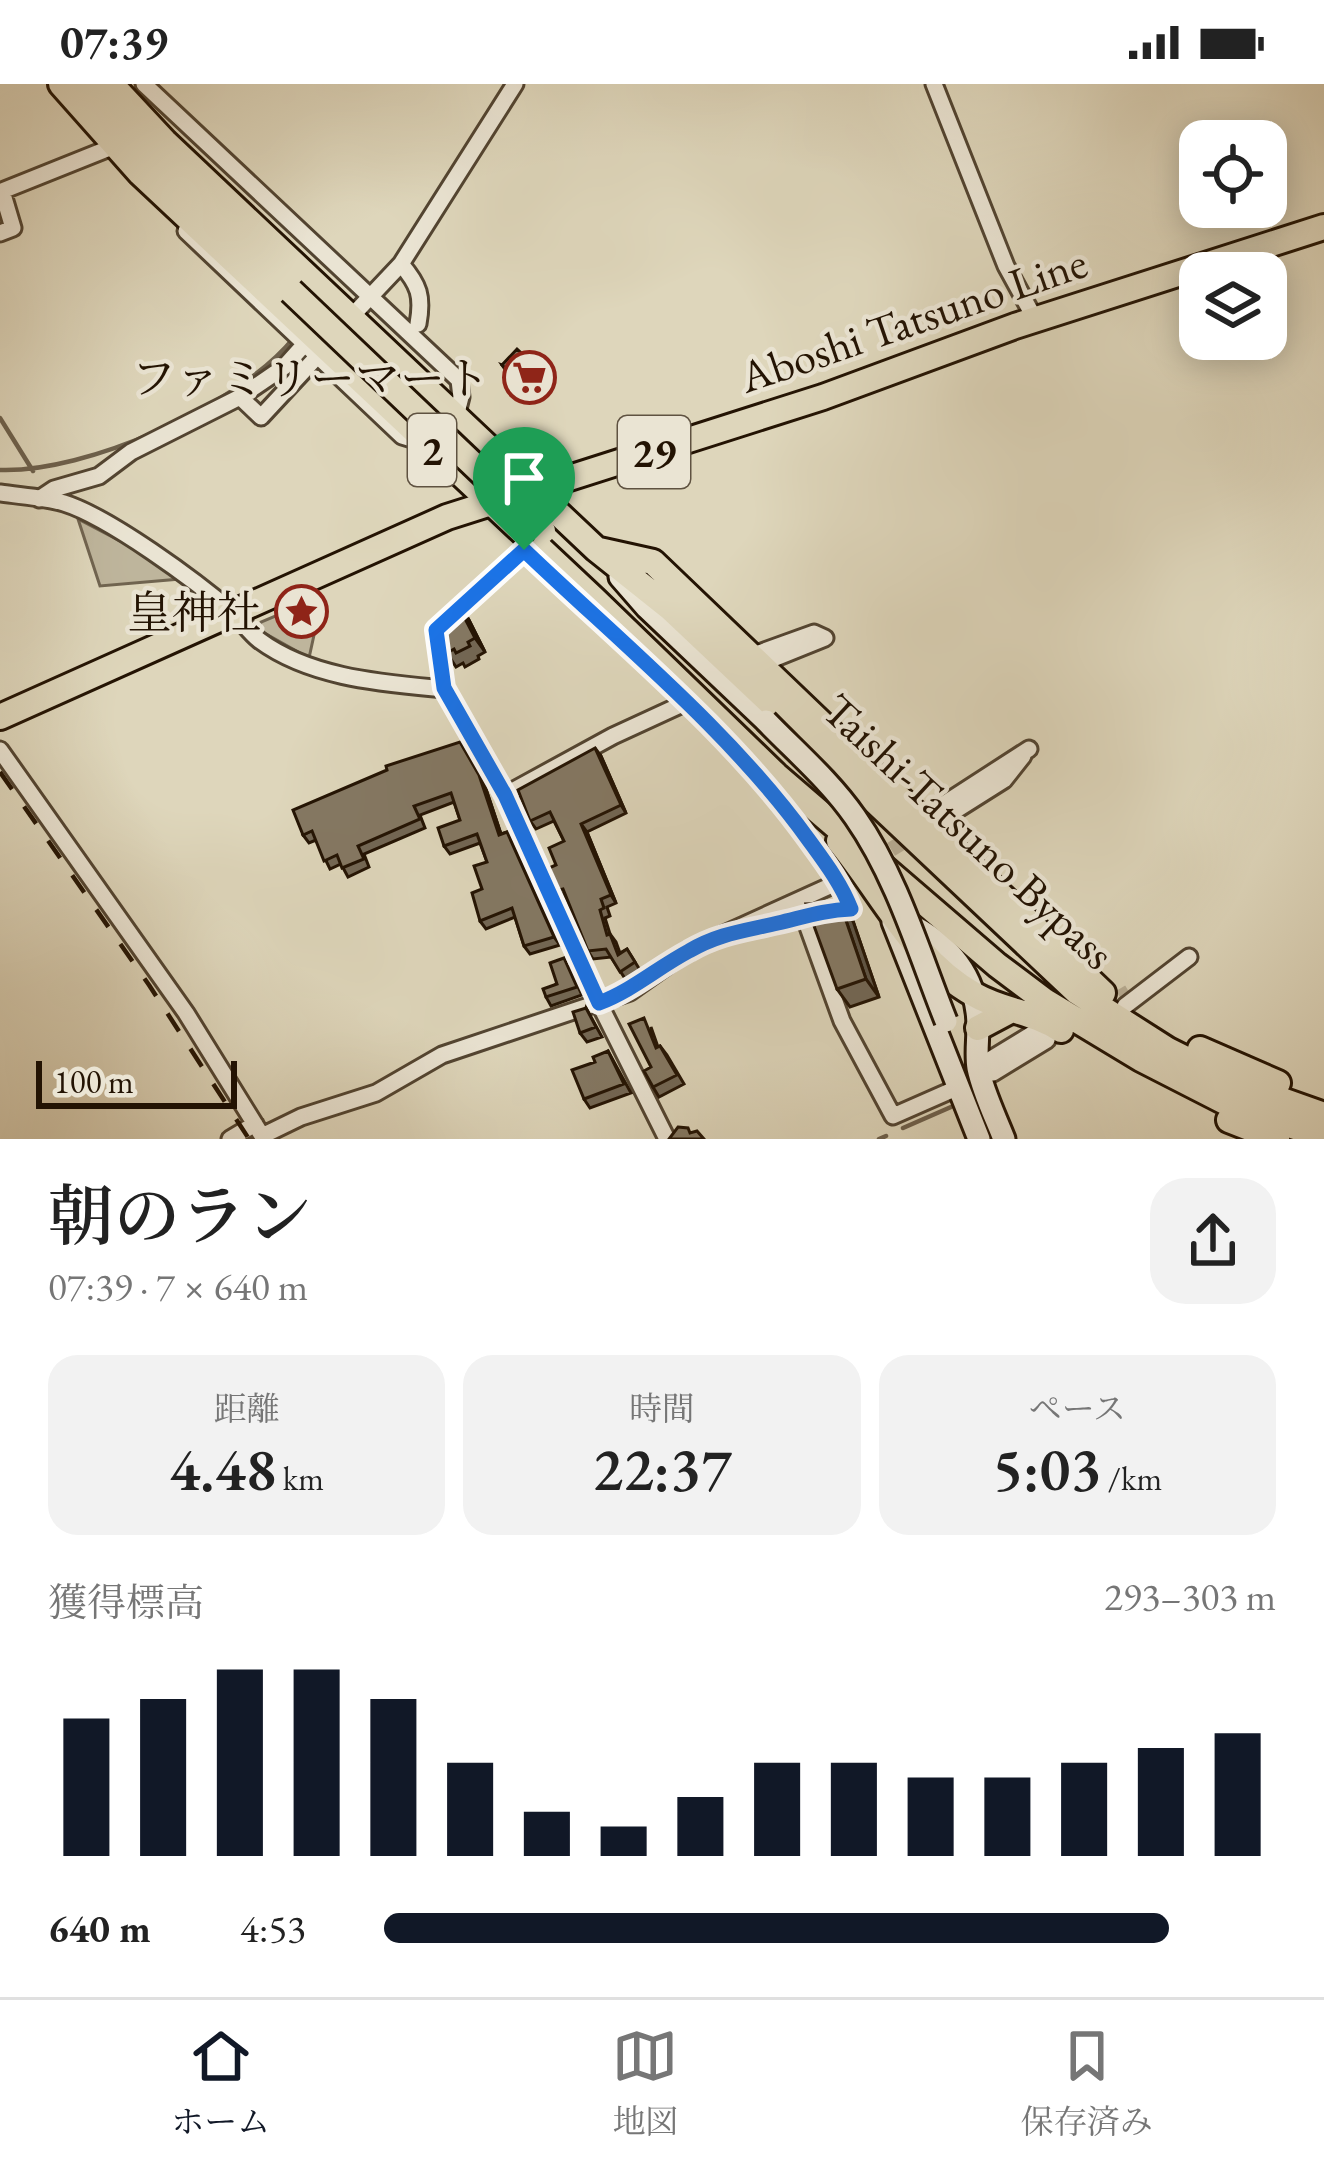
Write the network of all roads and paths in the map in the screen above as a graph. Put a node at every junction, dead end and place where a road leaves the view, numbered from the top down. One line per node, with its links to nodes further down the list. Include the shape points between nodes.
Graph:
1 (58, 84): 7 (street); 15 (main road, 2)
2 (84, 84): 34 (main road, 2, bridge)
3 (112, 84): 12 (main road, 2)
4 (145, 84): 11 (street)
5 (515, 84): 10 (street)
6 (934, 84): 13 (street, via 1006,266)
7 (107, 148): 9 (street, via 2,191 13,228); 15 (street, via 206,252)
8 (1324, 227): 13 (main road, Aboshi Tatsuno Line / 29)
9 (0, 232)
10 (401, 264): 11 (street); 14 (street, via 419,286)
11 (370, 297): 12 (street); 18 (street, via 459,380)
12 (351, 317): 18 (main road, 2)
13 (1036, 319): 19 (main road, Aboshi Tatsuno Line / 29, via 823,397)
14 (418, 324)
15 (308, 340): 17 (street); 22 (main road, 2)
16 (312, 362): 17 (street, via 261,417)
17 (240, 398): 21 (street, via 99,476)
18 (456, 417): 19 (main road, 2)
19 (531, 488): 22 (main road, Aboshi Tatsuno Line / 29); 23 (main road, 2)
20 (0, 493): 21 (street)
21 (39, 499): 25 (street, via 65,503 116,531)
22 (491, 502): 24 (main road, 2); 25 (main road, Aboshi Tatsuno Line / 29)
23 (596, 549): 33 (main road, Taishi-Tatsuno Bypass / 2, via 752,664); 57 (main road, bridge, via 838,795 866,834)
24 (592, 606): 26 (street, via 518,552 436,630); 27 (main road, 2)
25 (234, 614): 26 (street, via 260,640 312,667); 28 (main road, Aboshi Tatsuno Line / 29)
26 (444, 688): 31 (street)
27 (684, 700): 29 (main road, 2); 31 (street)
28 (0, 717)
29 (735, 744): 32 (main road, 2); 37 (street)
30 (0, 750): 52 (street, via 186,1013)
31 (505, 795): 44 (street)
32 (812, 808): 34 (main road, Taishi-Tatsuno Bypass / 2); 35 (main road)
33 (921, 823): 33 (street, via 1004,780 1029,749); 41 (main road, Taishi-Tatsuno Bypass / 2); 43 (main road)
34 (895, 875): 53 (main road, Taishi-Tatsuno Bypass / 2, via 997,965 1094,1032 1229,1104)
35 (866, 879): 37 (street); 39 (main road)
36 (832, 885): 40 (street)
37 (851, 909): 38 (street); 39 (street)
38 (804, 916): 40 (street); 49 (street, via 842,1021 893,1116)
39 (890, 916): 42 (main road); 49 (main road)
40 (744, 927): 44 (street)
41 (1005, 927): 43 (main road); 51 (main road, Taishi-Tatsuno Bypass / 2, via 1077,992 1168,1050)
42 (973, 995): 45 (main road); 46 (main road)
43 (1119, 997): 50 (main road, via 1210,1054)
44 (599, 1003): 52 (street, via 442,1055 376,1093); 55 (street)
45 (1010, 1011): 46 (main road); 59 (main road, via 1038,1017 1184,1100)
46 (978, 1028): 48 (main road)
47 (1047, 1040): 48 (street, via 1032,1034)
48 (986, 1070): 58 (main road)
49 (956, 1094): 56 (main road)
50 (1324, 1100)
51 (1324, 1115)
52 (260, 1133): 54 (street)
53 (1324, 1137)
54 (230, 1139)
55 (667, 1139)
56 (979, 1139)
57 (992, 1139)
58 (1004, 1139)
59 (1277, 1139)

